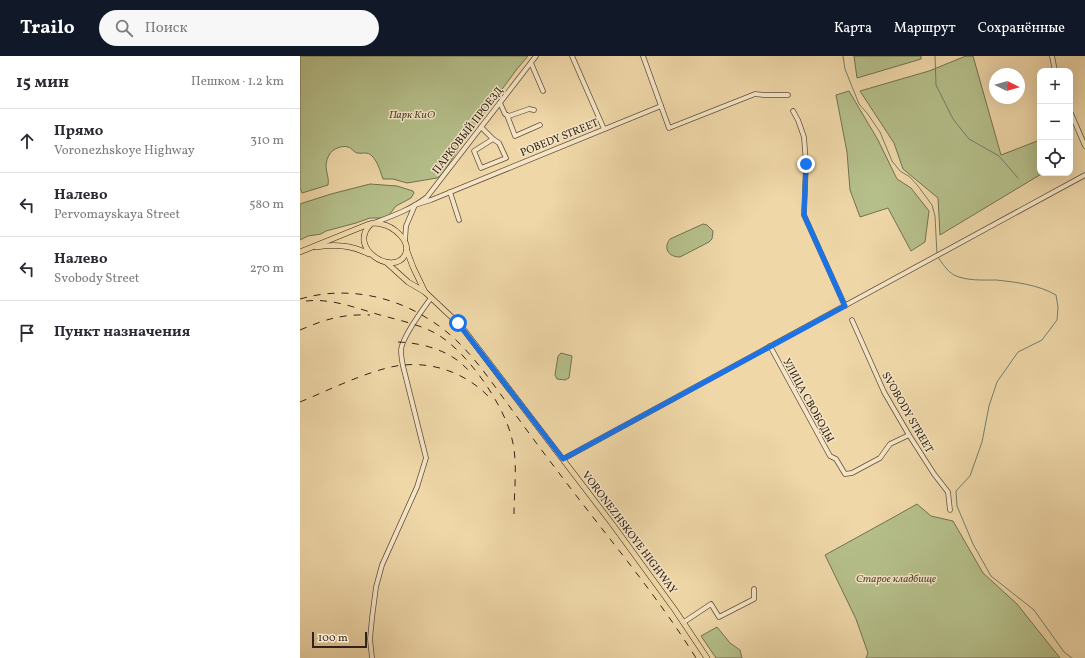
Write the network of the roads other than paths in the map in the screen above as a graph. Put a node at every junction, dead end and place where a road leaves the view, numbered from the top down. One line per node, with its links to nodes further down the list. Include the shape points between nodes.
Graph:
1 (536, 56): 5 (street, ПАРКОВЫЙ ПРОЕЗД)
2 (572, 56): 17 (street)
3 (643, 56): 10 (street)
4 (1052, 56): 6 (street)
5 (530, 63): 7 (street); 9 (street, ПАРКОВЫЙ ПРОЕЗД)
6 (1054, 68)
7 (543, 91)
8 (788, 95): 10 (street, via 755,94 669,128)
9 (500, 102): 13 (street); 16 (street, ПАРКОВЫЙ ПРОЕЗД)
10 (661, 106): 17 (street, POBEDY STREET)
11 (534, 110): 13 (street)
12 (793, 111): 31 (street, via 804,137 804,215)
13 (507, 115): 15 (street, via 515,136)
14 (1073, 118): 19 (street)
15 (540, 125)
16 (481, 128): 18 (street); 22 (street, ПАРКОВЫЙ ПРОЕЗД, via 427,197)
17 (604, 129): 21 (street, POBEDY STREET)
18 (492, 139): 18 (street, via 474,151 481,168 506,158 499,143)
19 (1085, 146)
20 (1085, 175): 31 (street)
21 (450, 192): 22 (street, POBEDY STREET); 23 (street)
22 (415, 205): 24 (street, ПАРКОВЫЙ ПРОЕЗД); 25 (street, ПАРКОВЫЙ ПРОЕЗД, via 404,234)
23 (459, 220)
24 (372, 223): 25 (main road, via 394,229); 26 (main road); 27 (main road, via 364,238 366,248)
25 (406, 246): 28 (main road, via 406,253 400,261); 29 (main road, via 410,261)
26 (302, 251): 27 (main road, via 337,245 360,249)
27 (372, 255): 28 (main road)
28 (387, 263): 29 (main road, via 408,282)
29 (425, 292): 30 (main road, VORONEZHSKOYE HIGHWAY)
30 (431, 298): 35 (main road, VORONEZHSKOYE HIGHWAY, via 464,330); 39 (street, via 404,340 401,350 426,458 417,487 382,565 376,587 370,639)
31 (845, 306): 33 (street)
32 (852, 320): 34 (street, SVOBODY STREET, via 884,392)
33 (770, 346): 34 (street, УЛИЦА СВОБОДЫ, via 830,456 836,459 845,474 852,473 880,458 890,444); 35 (street)
34 (909, 435): 36 (street, SVOBODY STREET, via 948,492)
35 (563, 459): 38 (main road, VORONEZHSKOYE HIGHWAY)
36 (950, 510)
37 (754, 589): 38 (street, via 754,599 719,616 711,604)
38 (684, 622): 40 (main road, VORONEZHSKOYE HIGHWAY)
39 (372, 658)
40 (707, 658)

